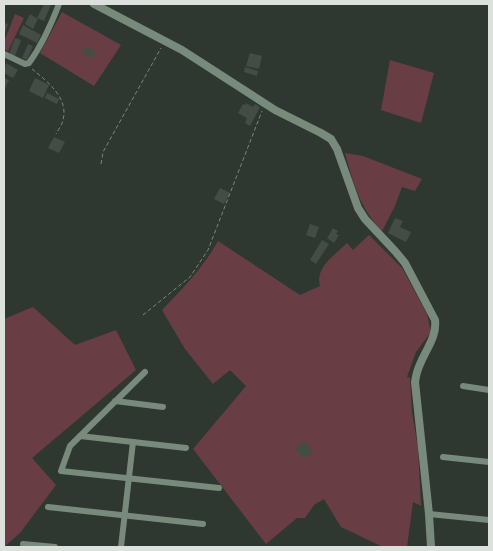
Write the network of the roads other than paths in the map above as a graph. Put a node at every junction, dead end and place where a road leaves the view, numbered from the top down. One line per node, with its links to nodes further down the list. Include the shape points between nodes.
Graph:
1 (59, 4): 3 (street, via 38,52 29,63)
2 (94, 4): 17 (street, via 165,40 264,104 331,139 364,220 404,263 432,312 436,327 415,382)
3 (4, 54)
4 (145, 372): 7 (street)
5 (463, 386): 6 (street)
6 (489, 390)
7 (115, 401): 8 (street); 9 (street)
8 (162, 407)
9 (80, 436): 10 (street); 14 (street, via 70,446 60,471)
10 (133, 442): 11 (street); 14 (street)
11 (186, 448)
12 (443, 457): 13 (street)
13 (489, 462)
14 (129, 478): 15 (street); 18 (street)
15 (219, 488)
16 (48, 507): 18 (street)
17 (429, 514): 19 (street); 24 (street)
18 (125, 516): 20 (street); 23 (street)
19 (489, 520)
20 (203, 524)
21 (24, 544): 22 (street)
22 (55, 547)
23 (121, 547)
24 (431, 547)

